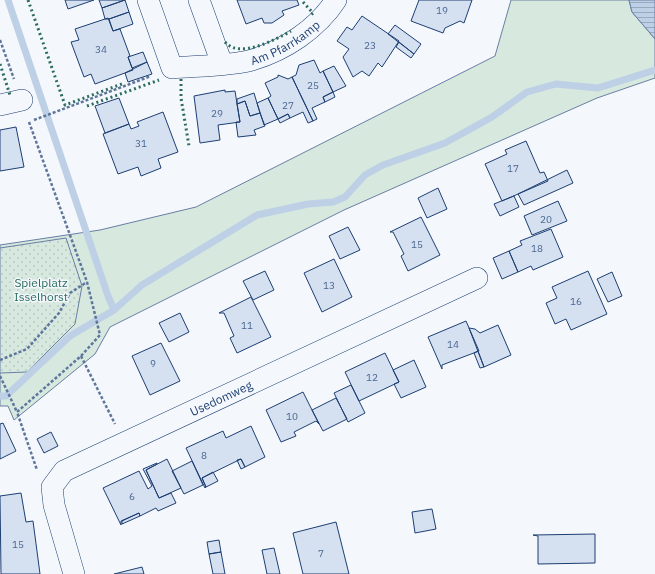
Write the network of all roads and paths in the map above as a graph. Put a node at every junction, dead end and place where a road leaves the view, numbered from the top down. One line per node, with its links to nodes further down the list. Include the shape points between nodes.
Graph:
1 (148, 0): 6 (street)
2 (199, 0): 5 (street)
3 (336, 0): 5 (street, Am Pfarrkamp, via 317,23 288,46 252,60)
4 (0, 40): 7 (path)
5 (222, 64): 6 (street, Am Pfarrkamp)
6 (172, 68): 9 (path)
7 (22, 100): 8 (street); 11 (path)
8 (0, 105)
9 (39, 118)
10 (477, 278): 16 (street, Usedomweg)
11 (87, 282): 12 (path, via 100,335); 13 (path, via 70,293 59,313 27,349)
12 (81, 356): 15 (path); 16 (path)
13 (0, 360)
14 (0, 376): 15 (path)
15 (17, 412): 17 (path, via 39,479)
16 (124, 443): 17 (street, Usedomweg, via 64,471)
17 (52, 487): 18 (street, via 54,505)
18 (74, 574)

